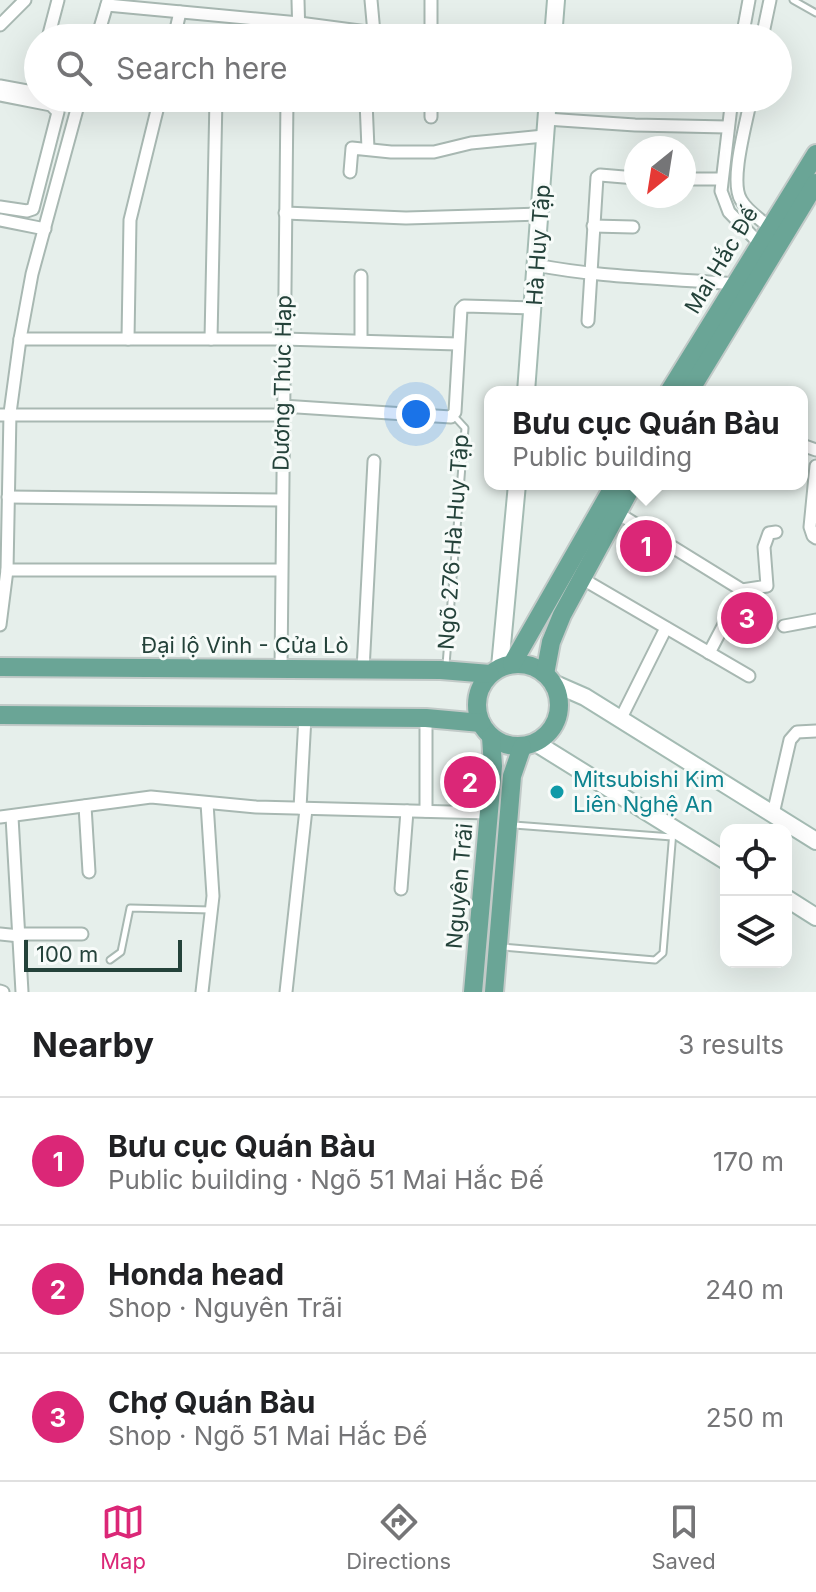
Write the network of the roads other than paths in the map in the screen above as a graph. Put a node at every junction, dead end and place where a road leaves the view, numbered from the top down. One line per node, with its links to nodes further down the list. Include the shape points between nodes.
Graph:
1 (25, 0): 23 (street)
2 (58, 0): 14 (street)
3 (298, 0): 13 (street)
4 (371, 0): 18 (street)
5 (431, 0): 19 (street)
6 (556, 0): 20 (street)
7 (749, 0): 21 (street)
8 (770, 0): 22 (street)
9 (793, 0): 12 (lane)
10 (107, 3): 11 (street); 15 (street)
11 (180, 12): 13 (street); 16 (street)
12 (816, 13)
13 (299, 23): 17 (street)
14 (52, 24)
15 (101, 24)
16 (177, 24)
17 (306, 24)
18 (373, 24)
19 (431, 24)
20 (554, 24)
21 (745, 24)
22 (765, 24)
23 (0, 25)
24 (0, 86): 25 (street)
25 (24, 90)
26 (0, 95): 27 (street)
27 (24, 100)
28 (58, 112): 51 (street, via 33,209)
29 (74, 112): 57 (street)
30 (157, 112): 66 (street, via 130,220)
31 (216, 112): 67 (street)
32 (287, 112): 52 (street, Dương Thúc Hạp)
33 (366, 112): 42 (street)
34 (431, 112): 38 (street)
35 (547, 112): 39 (street, Hà Huy Tập)
36 (730, 112): 40 (street)
37 (749, 112): 49 (street)
38 (431, 117)
39 (546, 119): 40 (street); 41 (street, Hà Huy Tập)
40 (727, 127): 47 (street)
41 (544, 136): 42 (street, via 434,152); 53 (street, Hà Huy Tập)
42 (368, 149): 44 (street, via 352,148)
43 (816, 154): 58 (main road, Mai Hắc Đế)
44 (350, 172)
45 (624, 177): 55 (street, via 598,176)
46 (696, 179): 47 (street)
47 (721, 179): 50 (street)
48 (816, 183): 73 (main road, Mai Hắc Đế)
49 (738, 196): 50 (street); 58 (street)
50 (723, 201): 58 (street, via 735,219)
51 (0, 207)
52 (285, 213): 53 (street, via 406,218); 68 (street, Dương Thúc Hạp)
53 (541, 214): 59 (street, Hà Huy Tập)
54 (0, 220): 57 (street)
55 (593, 226): 56 (street); 60 (street)
56 (633, 227)
57 (45, 229): 65 (street)
58 (764, 235): 62 (main road, Mai Hắc Đế)
59 (536, 265): 60 (street); 63 (street, Hà Huy Tập)
60 (589, 275): 62 (street); 64 (street)
61 (361, 276): 69 (street)
62 (735, 284): 72 (main road, Mai Hắc Đế)
63 (533, 308): 70 (street, via 464,306 459,312); 71 (street, Hà Huy Tập)
64 (588, 321)
65 (20, 339): 66 (street); 75 (street)
66 (128, 339): 67 (street)
67 (211, 339): 68 (street)
68 (283, 339): 69 (street); 74 (street, Dương Thúc Hạp)
69 (361, 340): 70 (street)
70 (458, 344): 76 (street)
71 (526, 386)
72 (673, 386)
73 (693, 386)
74 (282, 410): 75 (street); 76 (street); 82 (street, Dương Thúc Hạp)
75 (5, 414): 83 (street)
76 (454, 415): 100 (lane, Ngõ 276 Hà Huy Tập, via 465,428)
77 (374, 461): 99 (street)
78 (816, 466): 86 (street, via 810,527)
79 (516, 490): 97 (street)
80 (611, 490): 97 (main road)
81 (629, 490): 84 (main road)
82 (281, 500): 83 (street); 88 (street, Dương Thúc Hạp)
83 (6, 503): 87 (street)
84 (616, 512): 89 (main road); 90 (street)
85 (776, 532): 90 (street, via 769,533 764,547 767,586)
86 (816, 538)
87 (7, 570): 88 (street); 92 (street)
88 (281, 570): 98 (street, Dương Thúc Hạp)
89 (581, 578): 94 (street); 102 (main road, via 551,642)
90 (742, 590): 95 (street)
91 (816, 620): 93 (street)
92 (0, 625)
93 (784, 626)
94 (666, 628): 95 (street); 106 (street)
95 (709, 653): 101 (street)
96 (0, 667): 98 (main road, Đại lộ Vinh - Cửa Lò)
97 (501, 668): 100 (main road, Đại lộ Vinh - Cửa Lò); 102 (main road, via 535,667); 107 (main road, via 478,694 476,706)
98 (281, 669): 99 (main road, Đại lộ Vinh - Cửa Lò)
99 (363, 670): 100 (main road, Đại lộ Vinh - Cửa Lò)
100 (445, 671)
101 (749, 676)
102 (549, 678): 106 (street); 109 (main road, via 558,693 558,717 546,737)
103 (0, 715): 104 (main road)
104 (305, 717): 105 (main road); 112 (street)
105 (426, 718): 107 (main road); 114 (street)
106 (620, 720): 116 (street)
107 (486, 730): 109 (main road, via 501,743); 115 (main road, Nguyên Trãi, via 493,766)
108 (816, 731): 116 (street, via 797,732 790,740)
109 (529, 745): 118 (main road, via 512,776); 119 (street)
110 (207, 803): 111 (street, via 143,798); 112 (street); 125 (street)
111 (85, 806): 117 (street); 122 (street)
112 (303, 808): 113 (street); 134 (street)
113 (407, 811): 114 (street); 123 (street)
114 (426, 811): 115 (street)
115 (489, 813): 135 (main road, Nguyên Trãi)
116 (773, 814): 120 (street)
117 (6, 817): 129 (street)
118 (507, 824): 119 (lane); 130 (main road)
119 (673, 832): 121 (street); 130 (lane, via 663,953 655,960)
120 (816, 841)
121 (720, 858)
122 (89, 872)
123 (401, 889)
124 (792, 902): 126 (street)
125 (212, 910): 131 (lane, via 130,908 121,952); 133 (street)
126 (816, 917)
127 (0, 934): 129 (street)
128 (82, 934): 129 (street)
129 (20, 935): 132 (street)
130 (498, 946): 136 (main road)
131 (110, 960)
132 (22, 992)
133 (202, 992)
134 (286, 992)
135 (473, 992)
136 (494, 992)

